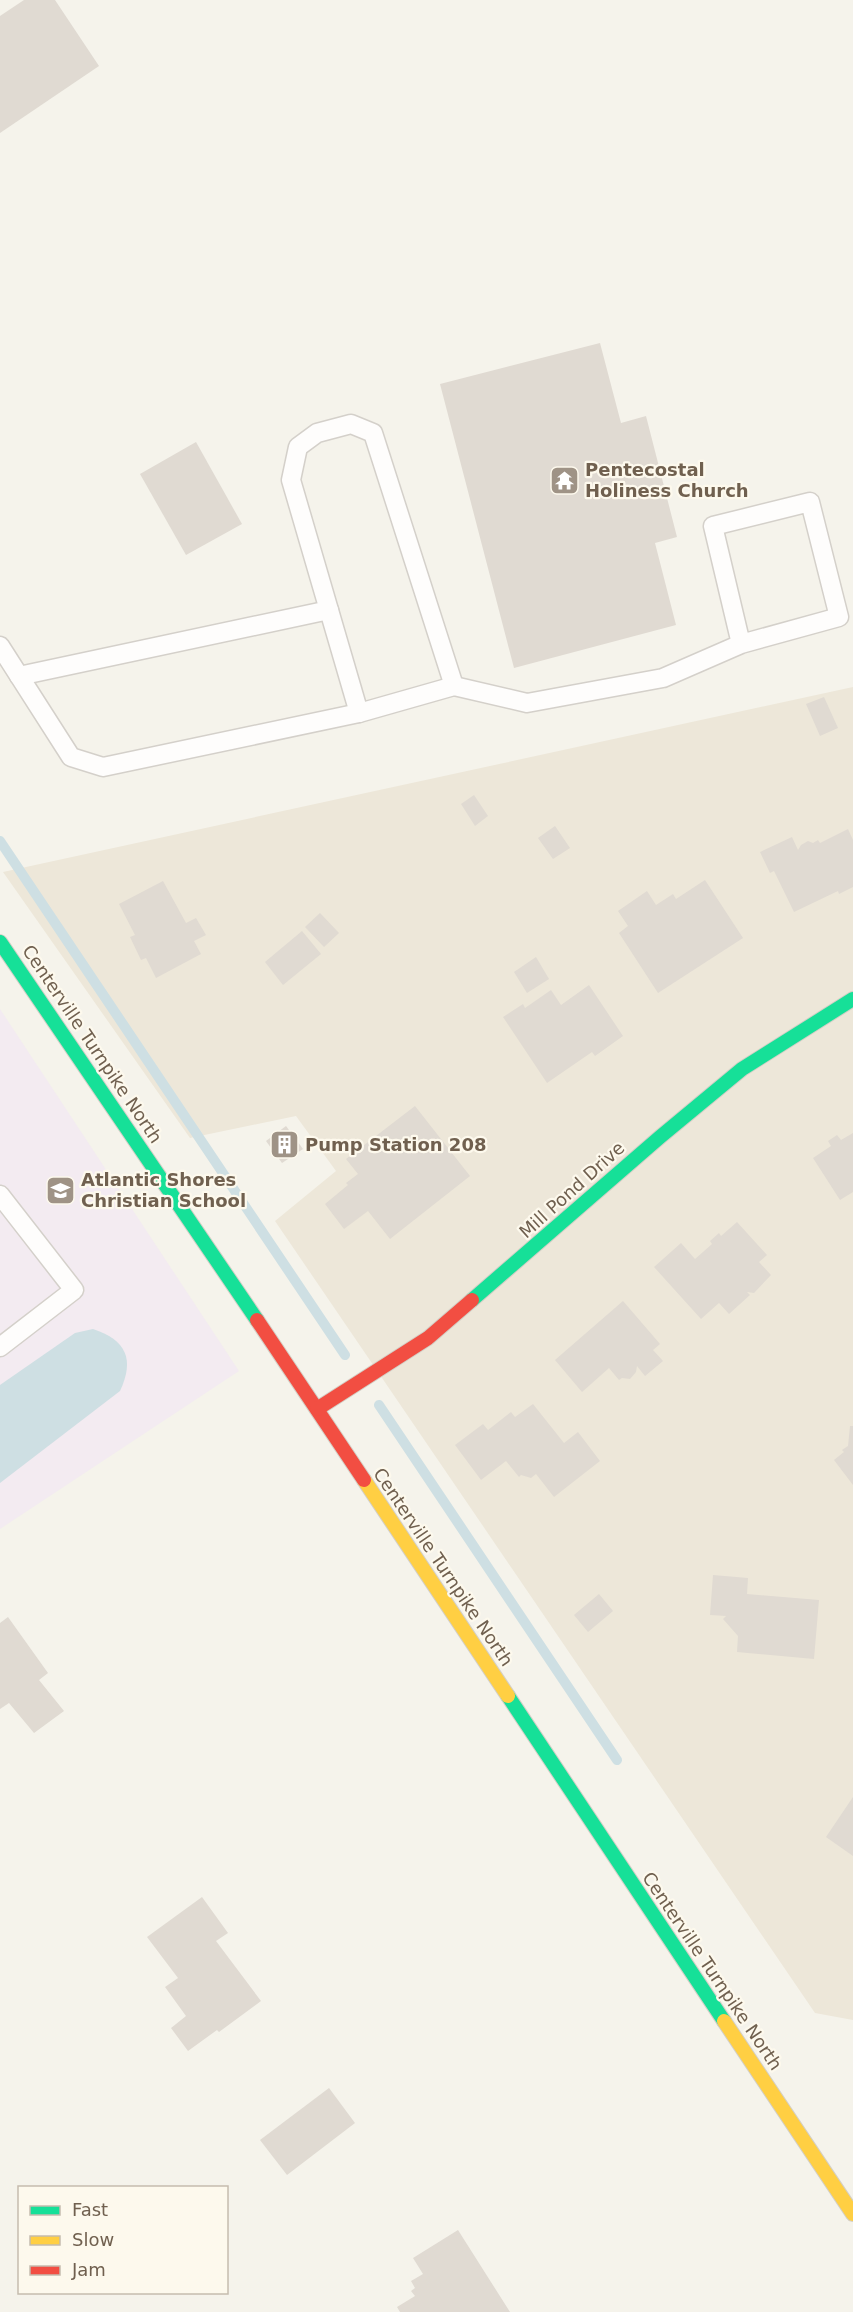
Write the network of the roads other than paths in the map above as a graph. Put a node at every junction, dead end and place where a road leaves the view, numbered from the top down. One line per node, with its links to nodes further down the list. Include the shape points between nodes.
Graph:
1 (329, 610): 4 (lane); 5 (lane, via 291,480 298,447 317,433 351,424 373,433); 6 (lane)
2 (741, 644): 2 (lane, via 713,526 810,502 839,617); 5 (lane, via 663,678 527,703)
3 (0, 646): 4 (lane)
4 (19, 676): 6 (lane, via 71,757 103,767)
5 (454, 686): 6 (lane)
6 (359, 713)
7 (0, 942): 11 (main road, Centerville Turnpike North)
8 (853, 999): 11 (main road, Mill Pond Drive, via 742,1069 428,1338)
9 (0, 1195): 10 (lane, via 74,1290)
10 (0, 1347)
11 (317, 1409): 12 (main road, Centerville Turnpike North)
12 (853, 2214)

